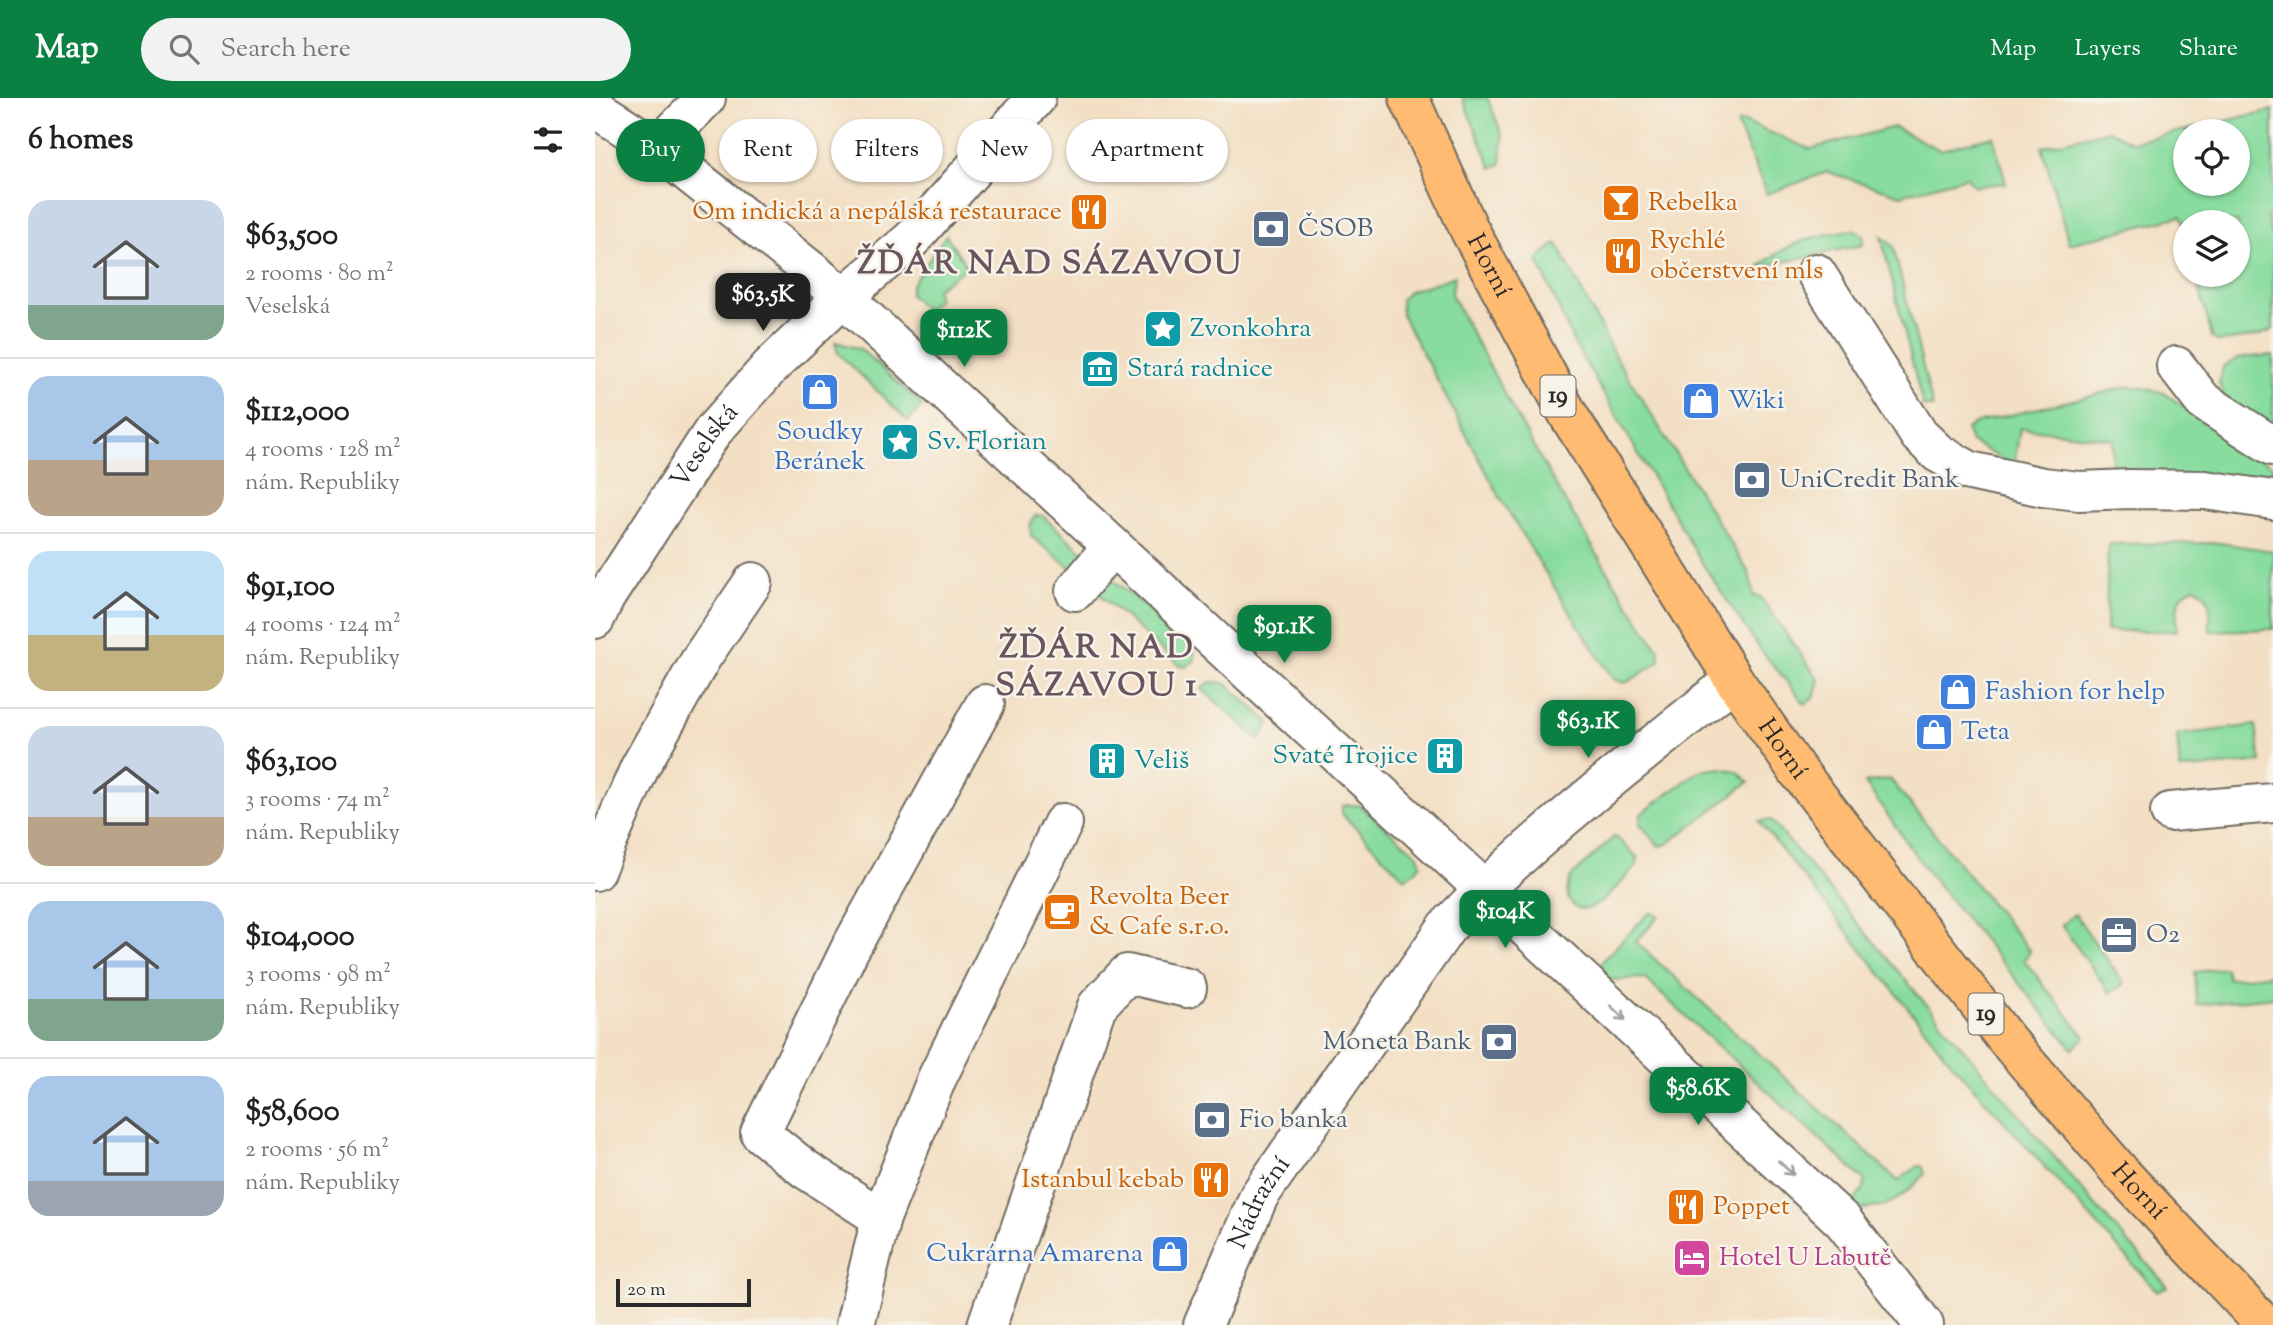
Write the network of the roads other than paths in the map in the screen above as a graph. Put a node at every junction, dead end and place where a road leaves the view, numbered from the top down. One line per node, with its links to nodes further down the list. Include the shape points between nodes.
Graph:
1 (706, 98): 5 (street)
2 (1036, 98): 9 (street, Veselská, via 911,240)
3 (1409, 98): 17 (main road, Horní / 19, via 1470,231 1569,416)
4 (595, 108): 6 (street)
5 (686, 119)
6 (616, 122)
7 (699, 182): 9 (street)
8 (1816, 273): 12 (street, via 1919,435 1938,453 1970,471 2079,491 2205,490)
9 (827, 284): 13 (street); 16 (street, Veselská, via 770,367 713,431)
10 (2176, 366): 11 (street, via 2203,401)
11 (2273, 446)
12 (2273, 500)
13 (1112, 547): 15 (street); 23 (street)
14 (753, 582): 22 (street, via 702,657 640,767)
15 (1075, 591)
16 (595, 619)
17 (1734, 680): 23 (street, Nádražní); 30 (main road, Horní / 19, via 1797,770 2006,1039 2123,1175)
18 (985, 704): 25 (street, via 850,949 760,1133 805,1169)
19 (2273, 803): 20 (street)
20 (2171, 812)
21 (1063, 823): 25 (street, via 937,1078)
22 (595, 871)
23 (1483, 889): 28 (street, Nádražní, via 1447,927 1259,1196); 29 (street, one-way to 29, via 1843,1221)
24 (1187, 988): 27 (street, via 1127,974 1097,1006)
25 (881, 1218): 26 (street)
26 (855, 1325)
27 (987, 1325)
28 (1203, 1325)
29 (1924, 1325)
30 (2265, 1325)

